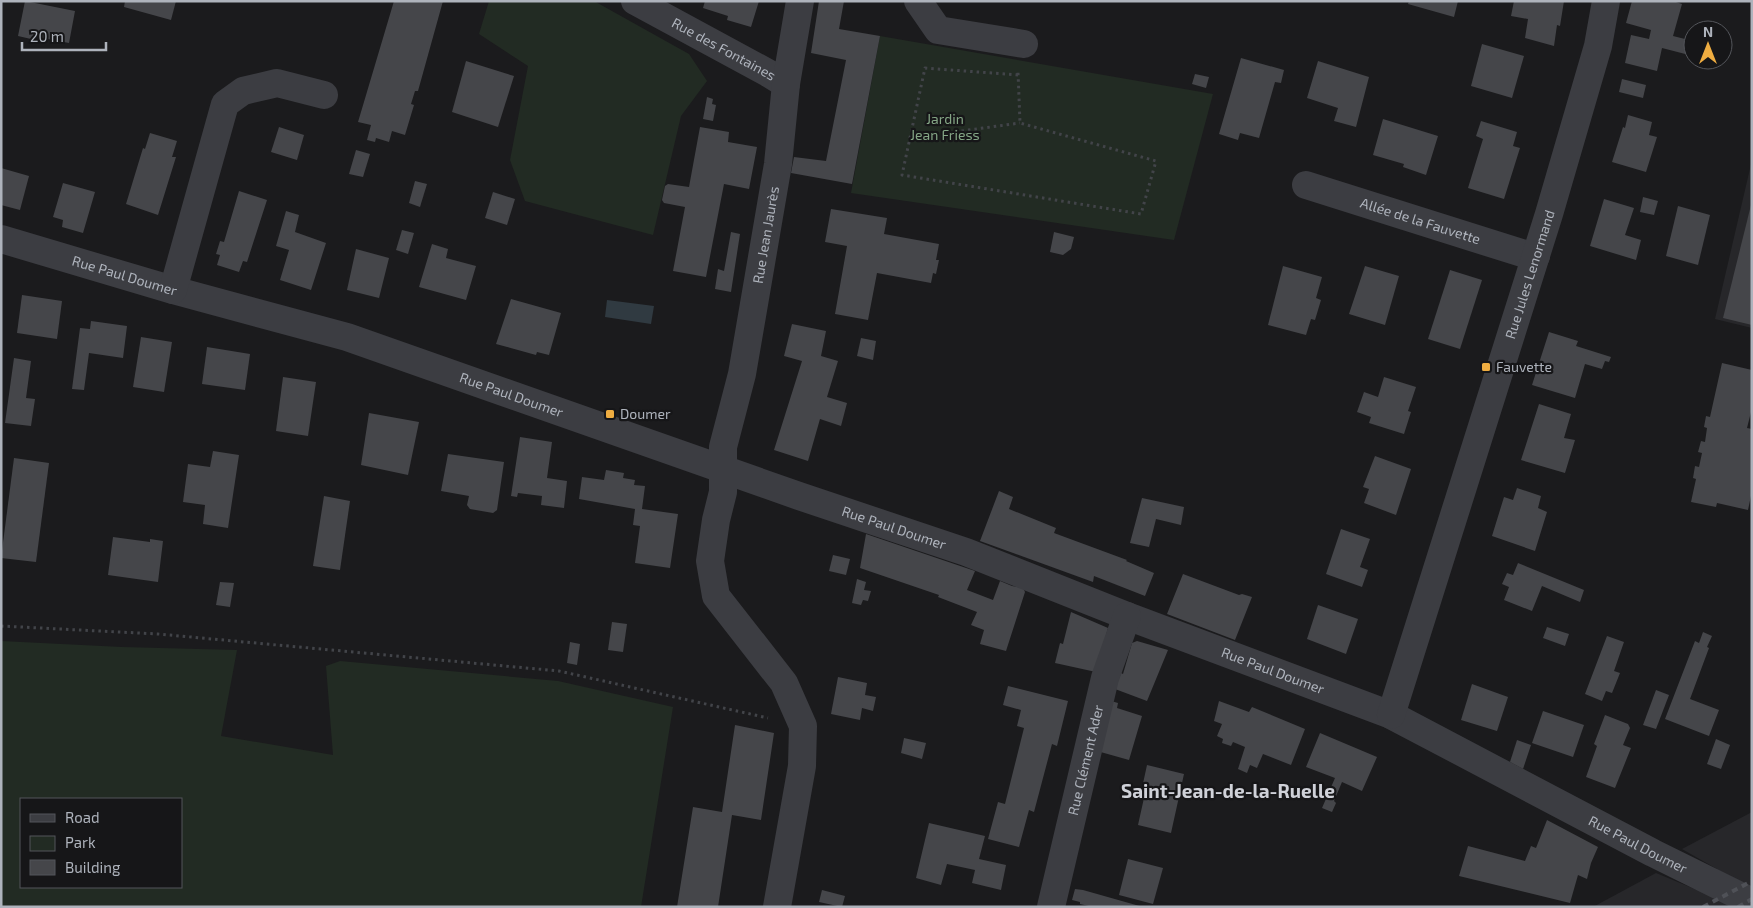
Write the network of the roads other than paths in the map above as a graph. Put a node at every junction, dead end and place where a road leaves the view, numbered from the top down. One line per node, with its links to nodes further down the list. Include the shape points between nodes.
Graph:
1 (635, 1): 6 (street, Rue des Fontaines)
2 (800, 1): 6 (street, Rue Jean Jaurès)
3 (918, 1): 5 (street, via 938,30)
4 (1606, 1): 10 (street, Rue Jules Lenormand, via 1598,46)
5 (1024, 44)
6 (786, 84): 12 (street, Rue Jean Jaurès, via 778,164 742,374 723,447)
7 (324, 95): 11 (street, via 278,83 243,91 225,104)
8 (1306, 185): 10 (street, Allée de la Fauvette)
9 (1, 239): 11 (street, Rue Paul Doumer)
10 (1536, 256): 14 (street, Rue Jules Lenormand)
11 (173, 290): 12 (street, Rue Paul Doumer, via 347,337)
12 (722, 469): 13 (street, Rue Paul Doumer, via 966,552); 16 (street, Rue Jean Jaurès, via 723,492 710,560 716,596 784,683 803,726 802,766)
13 (1127, 616): 14 (street, Rue Paul Doumer); 17 (street, Rue Clément Ader, via 1105,678)
14 (1391, 715): 15 (street, Rue Paul Doumer)
15 (1752, 902)
16 (777, 907)
17 (1051, 907)

